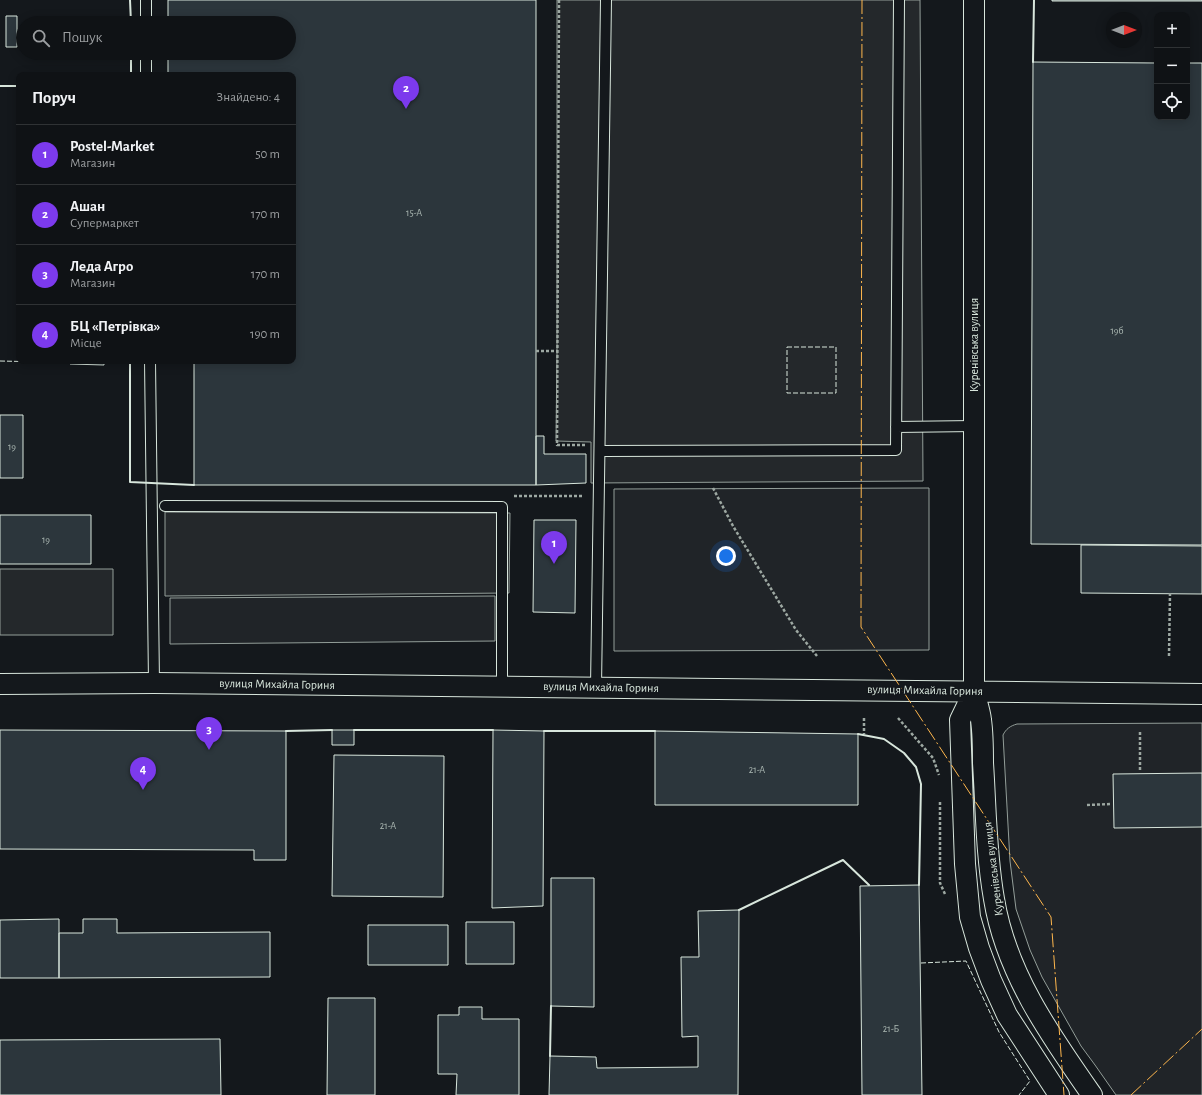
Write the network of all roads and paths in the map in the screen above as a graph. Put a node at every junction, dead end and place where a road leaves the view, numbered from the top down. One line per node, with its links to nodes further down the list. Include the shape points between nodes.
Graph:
1 (146, 0): 6 (lane)
2 (559, 0): 10 (path)
3 (606, 0): 15 (lane)
4 (899, 0): 13 (lane)
5 (974, 0): 12 (street, Куренівська вулиця)
6 (146, 16)
7 (146, 60): 8 (lane)
8 (146, 72)
9 (536, 351): 10 (path)
10 (557, 351): 14 (path)
11 (150, 364): 21 (lane)
12 (974, 426): 13 (lane); 25 (street, Куренівська вулиця)
13 (896, 427): 15 (lane, via 896,450)
14 (557, 445)
15 (600, 451): 24 (lane)
16 (713, 488): 19 (path, via 796,630)
17 (165, 506): 23 (lane, via 502,507)
18 (1170, 593): 20 (path)
19 (817, 656)
20 (1169, 656)
21 (154, 683): 22 (street, вулиця Михайла Гориня); 23 (street, вулиця Михайла Гориня)
22 (0, 684)
23 (502, 686): 24 (street, вулиця Михайла Гориня)
24 (596, 687): 25 (street, вулиця Михайла Гориня)
25 (974, 691): 26 (street, вулиця Михайла Гориня); 33 (street, Куренівська вулиця, via 960,720 964,864 970,917 991,980 1007,1015); 34 (street, Куренівська вулиця, via 981,720 990,867 1001,931 1028,997 1054,1041)
26 (1202, 694)
27 (864, 718): 29 (path)
28 (1140, 732): 30 (path)
29 (864, 734)
30 (1140, 770)
31 (1111, 804): 32 (path)
32 (1087, 806)
33 (1059, 1095)
34 (1092, 1095)

